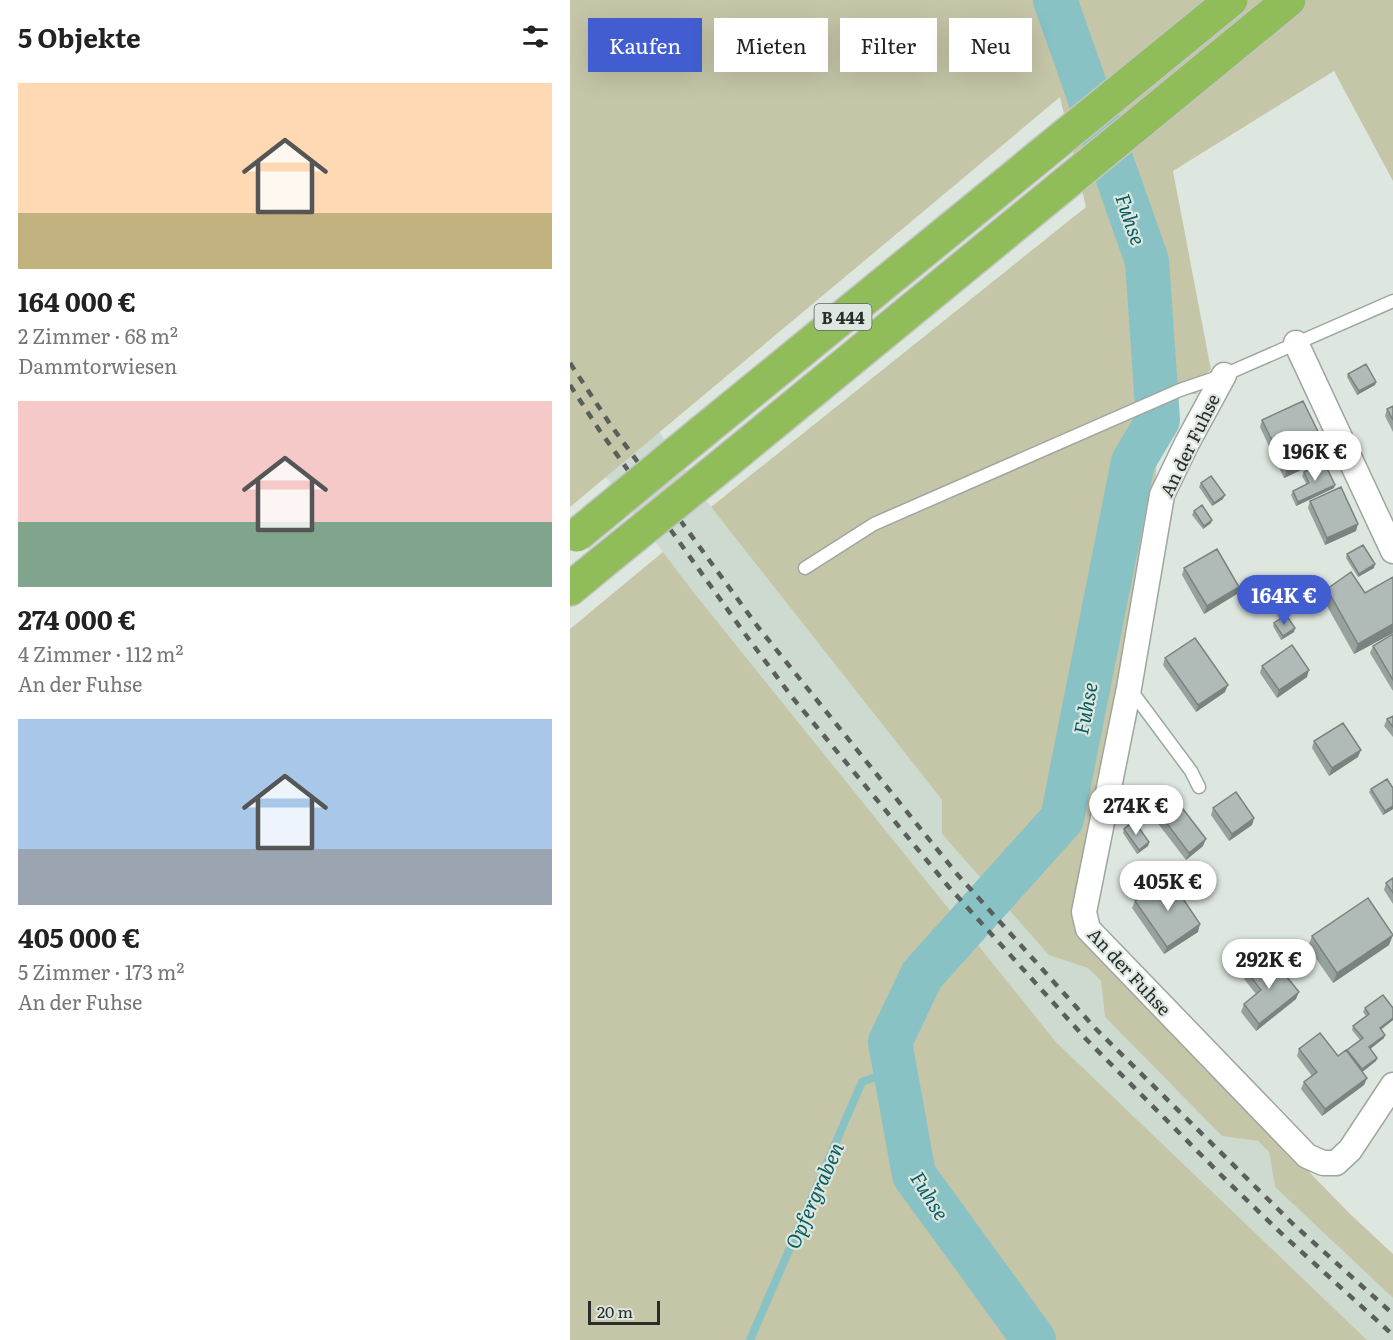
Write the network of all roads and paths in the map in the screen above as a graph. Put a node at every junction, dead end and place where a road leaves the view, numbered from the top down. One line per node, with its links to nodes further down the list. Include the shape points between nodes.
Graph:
1 (1231, 0): 6 (highway, B 444, bridge)
2 (1289, 0): 9 (highway, B 444, bridge)
3 (1393, 301): 4 (lane)
4 (1296, 343): 5 (lane); 7 (street)
5 (1224, 375): 8 (lane, via 1179,390 874,524); 10 (street, An der Fuhse, via 1162,495)
6 (573, 538)
7 (1393, 551)
8 (805, 568)
9 (570, 589)
10 (1129, 688): 11 (lane, via 1191,771); 12 (street, An der Fuhse, via 1083,912 1088,929 1307,1156 1323,1163 1336,1163 1350,1150)
11 (1198, 787)
12 (1393, 1085)

